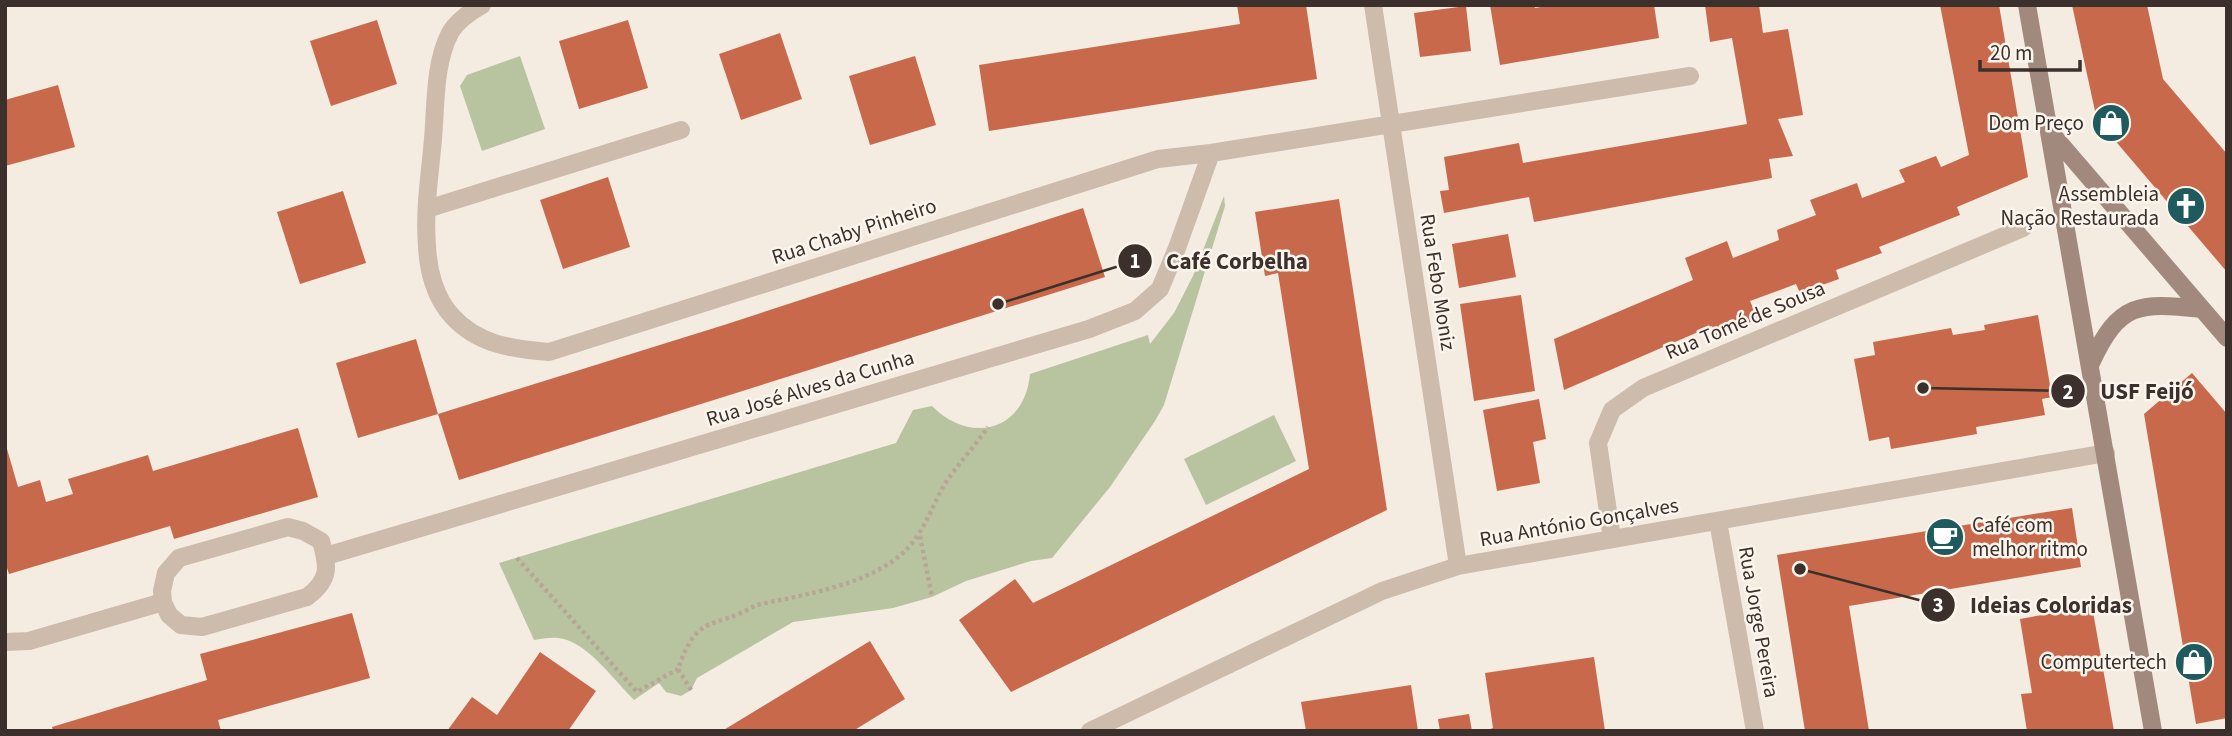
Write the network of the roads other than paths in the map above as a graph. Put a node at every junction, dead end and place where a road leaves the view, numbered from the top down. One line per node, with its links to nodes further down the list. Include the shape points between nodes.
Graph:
1 (482, 5): 9 (street, Rua Chaby Pinheiro, via 450,32 440,61)
2 (1373, 5): 5 (street, Rua Febo Moniz)
3 (2027, 5): 7 (main road)
4 (1690, 76): 5 (street, Rua Chaby Pinheiro)
5 (1391, 123): 8 (street, Rua Chaby Pinheiro); 18 (street, Rua Febo Moniz)
6 (681, 130): 9 (street)
7 (2051, 133): 11 (main road); 13 (main road)
8 (1210, 153): 9 (street, Rua Chaby Pinheiro, via 1158,159 549,352 512,349 477,337 451,315 436,291 427,248); 17 (street, Rua José Alves da Cunha, via 1160,289 1135,311 1089,329)
9 (427, 209)
10 (2023, 228): 16 (street, Rua Tomé de Sousa, via 1643,388 1612,410 1598,443)
11 (2202, 309): 12 (main road); 13 (main road, via 2144,305 2124,314 2104,335)
12 (2227, 338)
13 (2091, 363): 14 (main road)
14 (2106, 453): 15 (street, Rua António Gonçalves); 23 (main road)
15 (1718, 521): 16 (street, Rua António Gonçalves); 22 (street, Rua Jorge Pereira)
16 (1612, 539): 18 (street, Rua António Gonçalves)
17 (326, 556): 19 (street, via 329,567 320,588 307,597 202,627 181,625); 19 (street, via 321,541 288,527 179,558 166,573)
18 (1458, 566): 21 (street, Rua António Gonçalves, via 1382,591)
19 (163, 602): 20 (street, via 29,640)
20 (5, 642)
21 (1090, 731)
22 (1755, 731)
23 (2153, 731)

